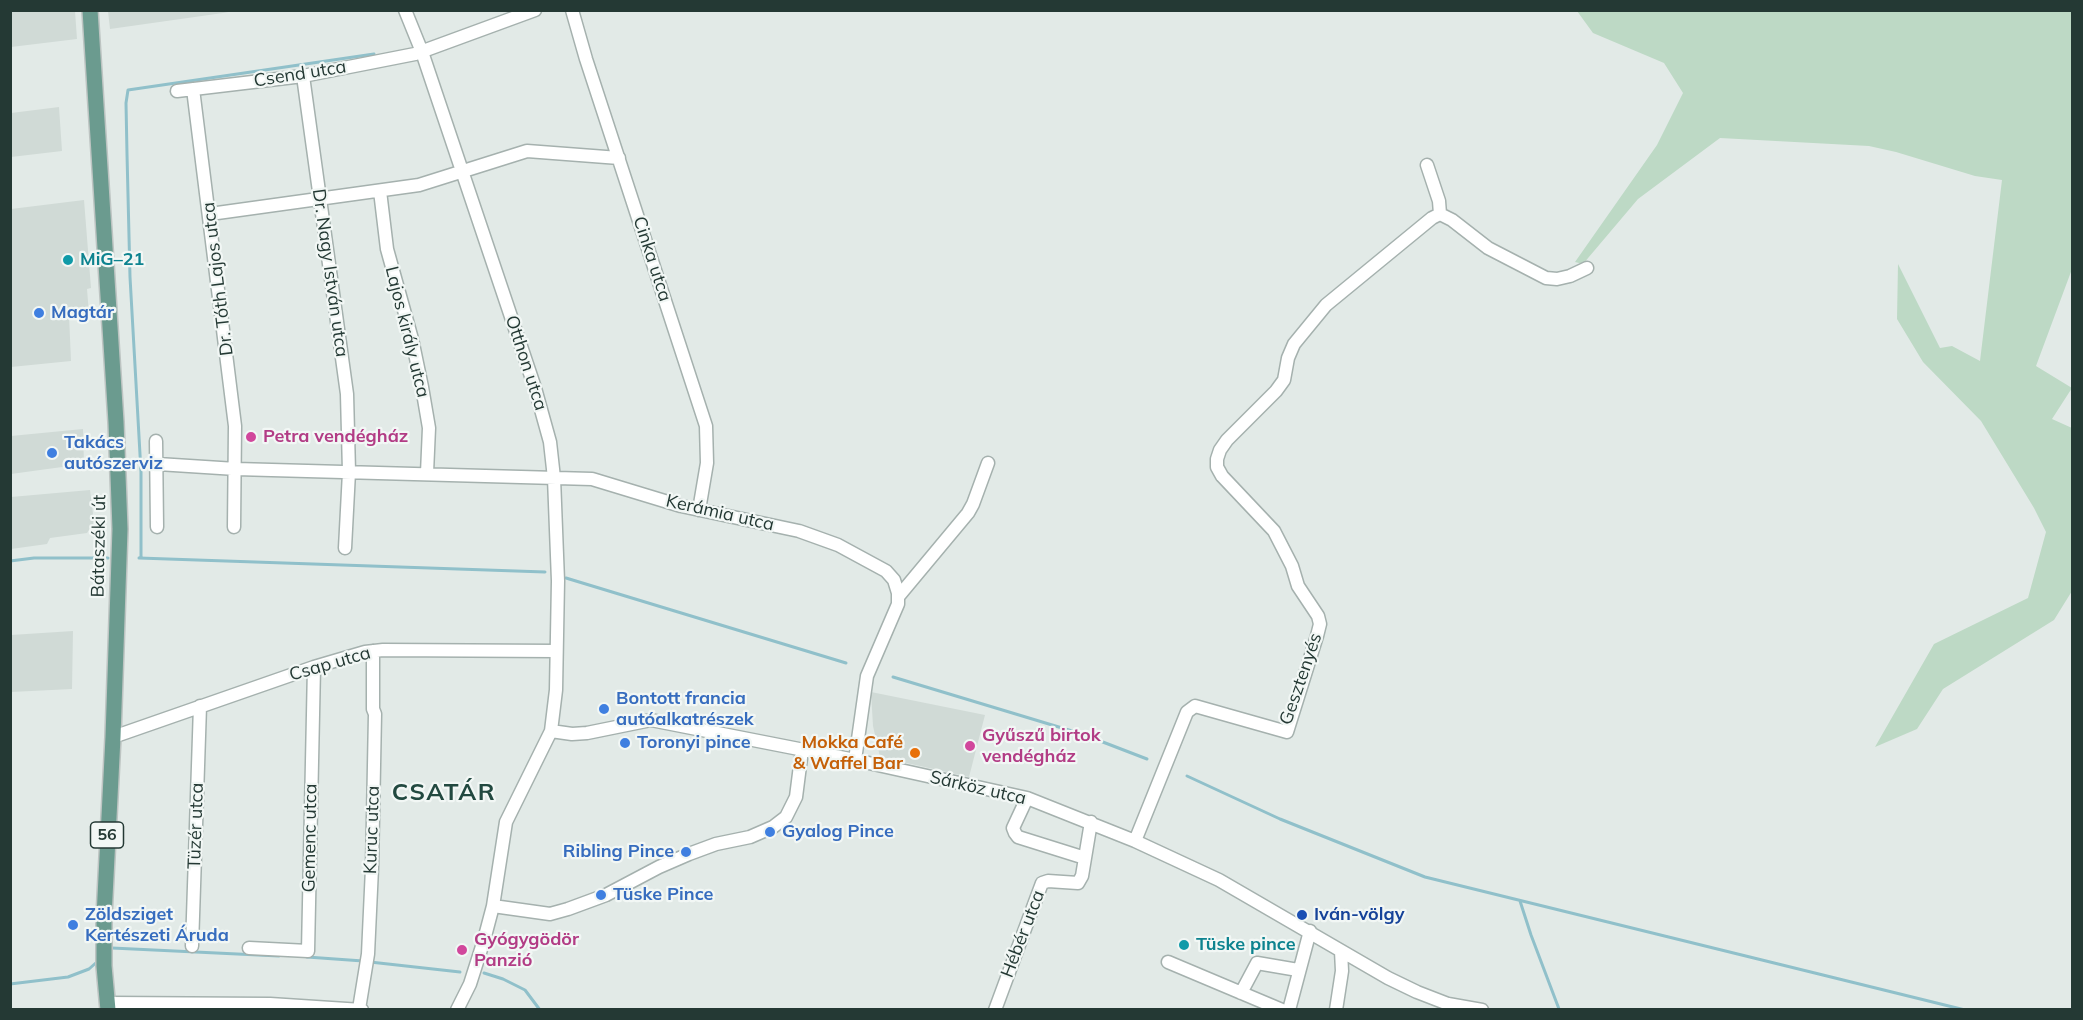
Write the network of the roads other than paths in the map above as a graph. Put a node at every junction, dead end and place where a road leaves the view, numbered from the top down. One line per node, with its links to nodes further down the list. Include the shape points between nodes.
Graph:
1 (90, 10): 34 (main road, Bátaszéki út / 56, via 115,399 120,550)
2 (405, 10): 5 (street, Otthon utca)
3 (535, 10): 5 (street, Csend utca)
4 (572, 10): 9 (street, Cinka utca)
5 (422, 52): 6 (street, Csend utca); 11 (street, Otthon utca)
6 (303, 76): 7 (street, Csend utca); 13 (street, Dr. Nagy István utca)
7 (193, 89): 8 (street, Csend utca); 14 (street, Dr. Tóth Lajos utca)
8 (177, 91)
9 (619, 158): 11 (street, via 527,151); 24 (street, Cinka utca, via 706,426 707,463)
10 (1427, 165): 15 (street)
11 (463, 173): 12 (street); 23 (street, Otthon utca, via 535,388)
12 (380, 191): 13 (street); 22 (street, Lajos király utca, via 387,249 412,339 429,428)
13 (321, 200): 14 (street); 21 (street, Dr. Nagy István utca, via 347,394)
14 (210, 214): 20 (street, Dr. Tóth Lajos utca, via 235,426)
15 (1440, 214): 16 (street, via 1488,248 1546,278 1570,276); 39 (street, Gesztenyés, via 1326,306 1294,344 1284,380 1276,392 1220,450 1217,467 1222,476 1274,531 1320,624 1287,732 1195,706 1187,712)
16 (1587, 268)
17 (156, 441): 19 (street)
18 (988, 463): 28 (street, via 968,513)
19 (158, 464): 20 (street, Kerámia utca); 26 (street)
20 (236, 469): 21 (street, Kerámia utca); 25 (street)
21 (349, 472): 22 (street, Kerámia utca); 27 (street)
22 (427, 473): 23 (street, Kerámia utca)
23 (555, 478): 24 (street, Kerámia utca, via 592,479); 30 (street, Otthon utca)
24 (699, 510): 28 (street, Kerámia utca, via 799,531 838,546 886,571 894,580)
25 (234, 527)
26 (157, 528)
27 (345, 548)
28 (898, 597): 36 (street, via 867,676)
29 (373, 651): 30 (street, Csap utca); 31 (street, Csap utca); 50 (street, Kuruc utca, via 375,714 368,954)
30 (556, 651): 33 (street, Otthon utca)
31 (314, 667): 32 (street, Csap utca); 44 (street, Gemenc utca, via 308,951)
32 (200, 706): 34 (street, Csap utca); 43 (street, Tüzér utca)
33 (551, 730): 35 (street, Sárköz utca, via 587,733 651,720); 41 (street, Otthon utca, via 506,822)
34 (113, 737): 49 (main road, Bátaszéki út / 56, via 104,917)
35 (802, 750): 36 (street, Sárköz utca); 41 (street, via 795,798 786,817 773,827 689,854 568,909 550,914)
36 (855, 760): 37 (street, Sárköz utca)
37 (1027, 798): 38 (street, Sárköz utca); 40 (street, via 1013,828 1018,837)
38 (1091, 822): 39 (street, Sárköz utca); 40 (street, Hébér utca)
39 (1135, 841): 42 (street, Sárköz utca, via 1219,880)
40 (1085, 858): 52 (street, Hébér utca, via 1078,884 1042,884)
41 (493, 906): 51 (street, Otthon utca, via 470,984)
42 (1310, 931): 45 (street, Sárköz utca); 47 (street)
43 (192, 946)
44 (249, 948)
45 (1341, 951): 55 (street); 56 (street, Sárköz utca, via 1417,992 1448,1004)
46 (1168, 962): 48 (street)
47 (1298, 970): 48 (street, via 1257,963); 54 (street)
48 (1241, 993): 53 (street)
49 (108, 1006): 50 (street, via 259,1004)
50 (360, 1009)
51 (457, 1010)
52 (995, 1010)
53 (1282, 1010)
54 (1289, 1010)
55 (1336, 1010)
56 (1482, 1010)

